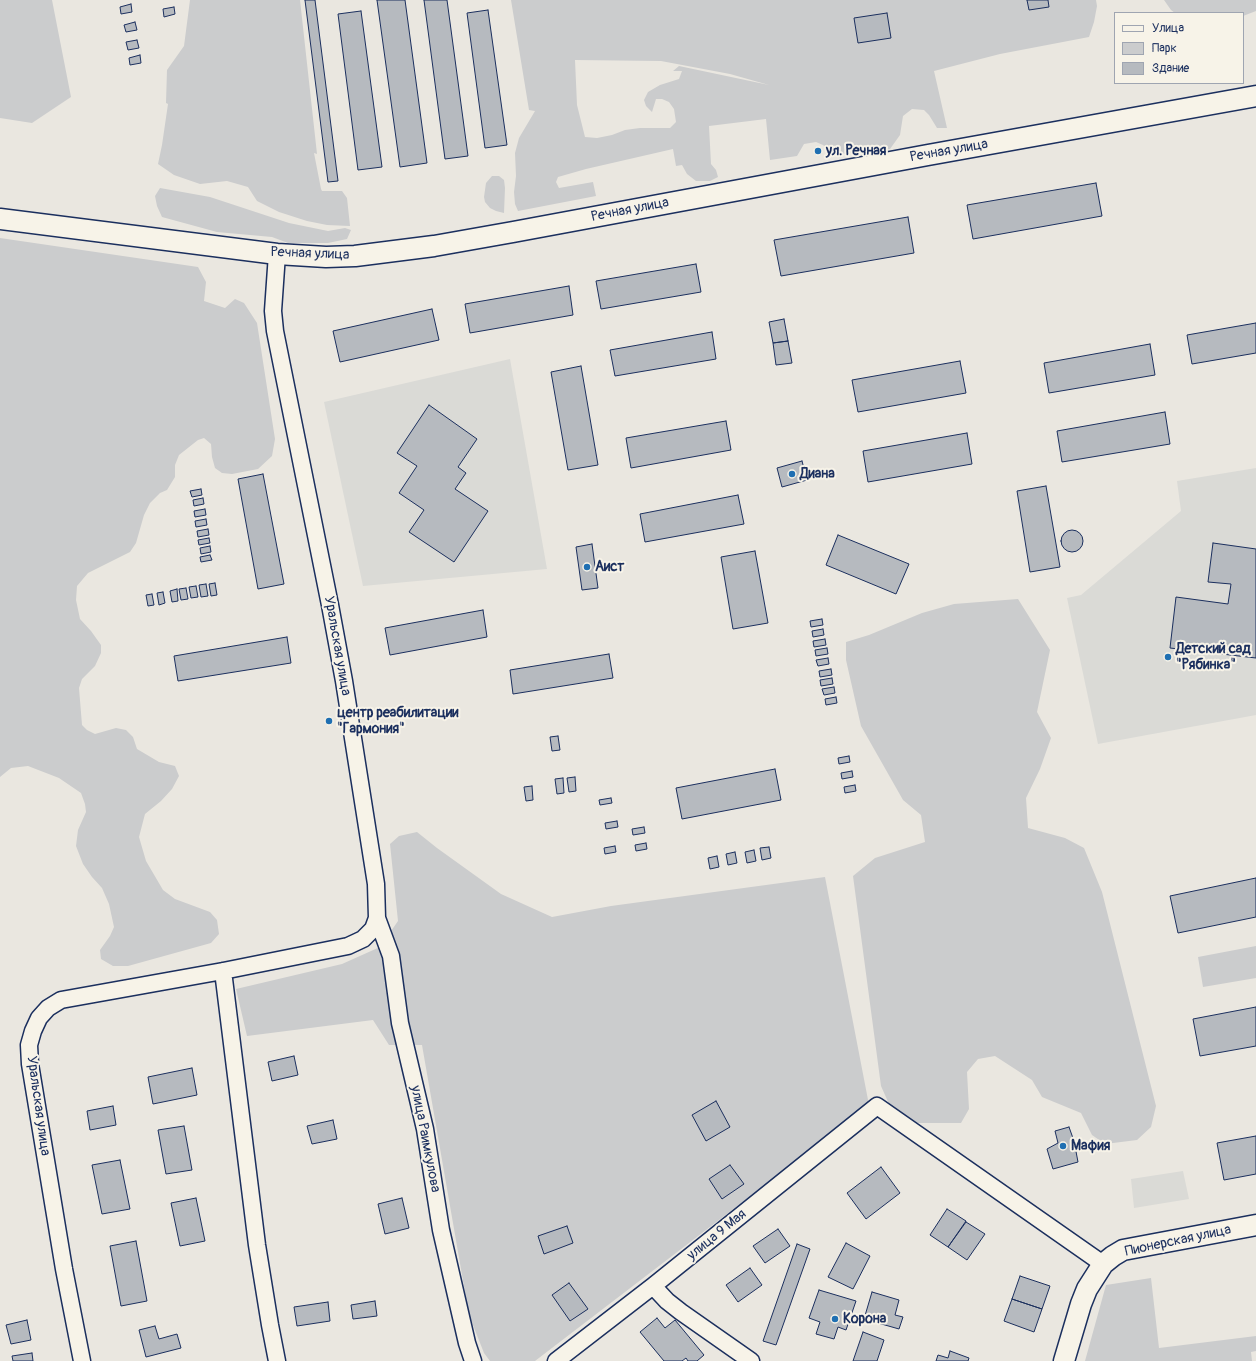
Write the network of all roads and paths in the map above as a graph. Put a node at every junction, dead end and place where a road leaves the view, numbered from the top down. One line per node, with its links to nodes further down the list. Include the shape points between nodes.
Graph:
1 (1256, 96): 3 (street, Речная улица, via 434,246 326,257)
2 (0, 219): 3 (street, Речная улица)
3 (277, 254): 4 (street, Уральская улица, via 273,304 275,331 344,681 376,884)
4 (377, 918): 5 (street, Уральская улица, via 373,929 363,939 348,946); 11 (street, улица Раимкулова, via 391,956 400,1023 425,1129 440,1230)
5 (223, 971): 9 (street, Уральская улица, via 61,1000 48,1008 39,1018 33,1031 29,1046 30,1064); 10 (street, via 257,1245)
6 (1256, 1225): 7 (street, Пионерская улица, via 1123,1250)
7 (1103, 1264): 8 (street, улица 9 Мая, via 877,1106); 14 (street, via 1087,1289)
8 (654, 1286): 12 (street, улица 9 Мая); 13 (street, via 681,1312)
9 (82, 1361)
10 (277, 1361)
11 (473, 1361)
12 (556, 1361)
13 (751, 1361)
14 (1064, 1361)

